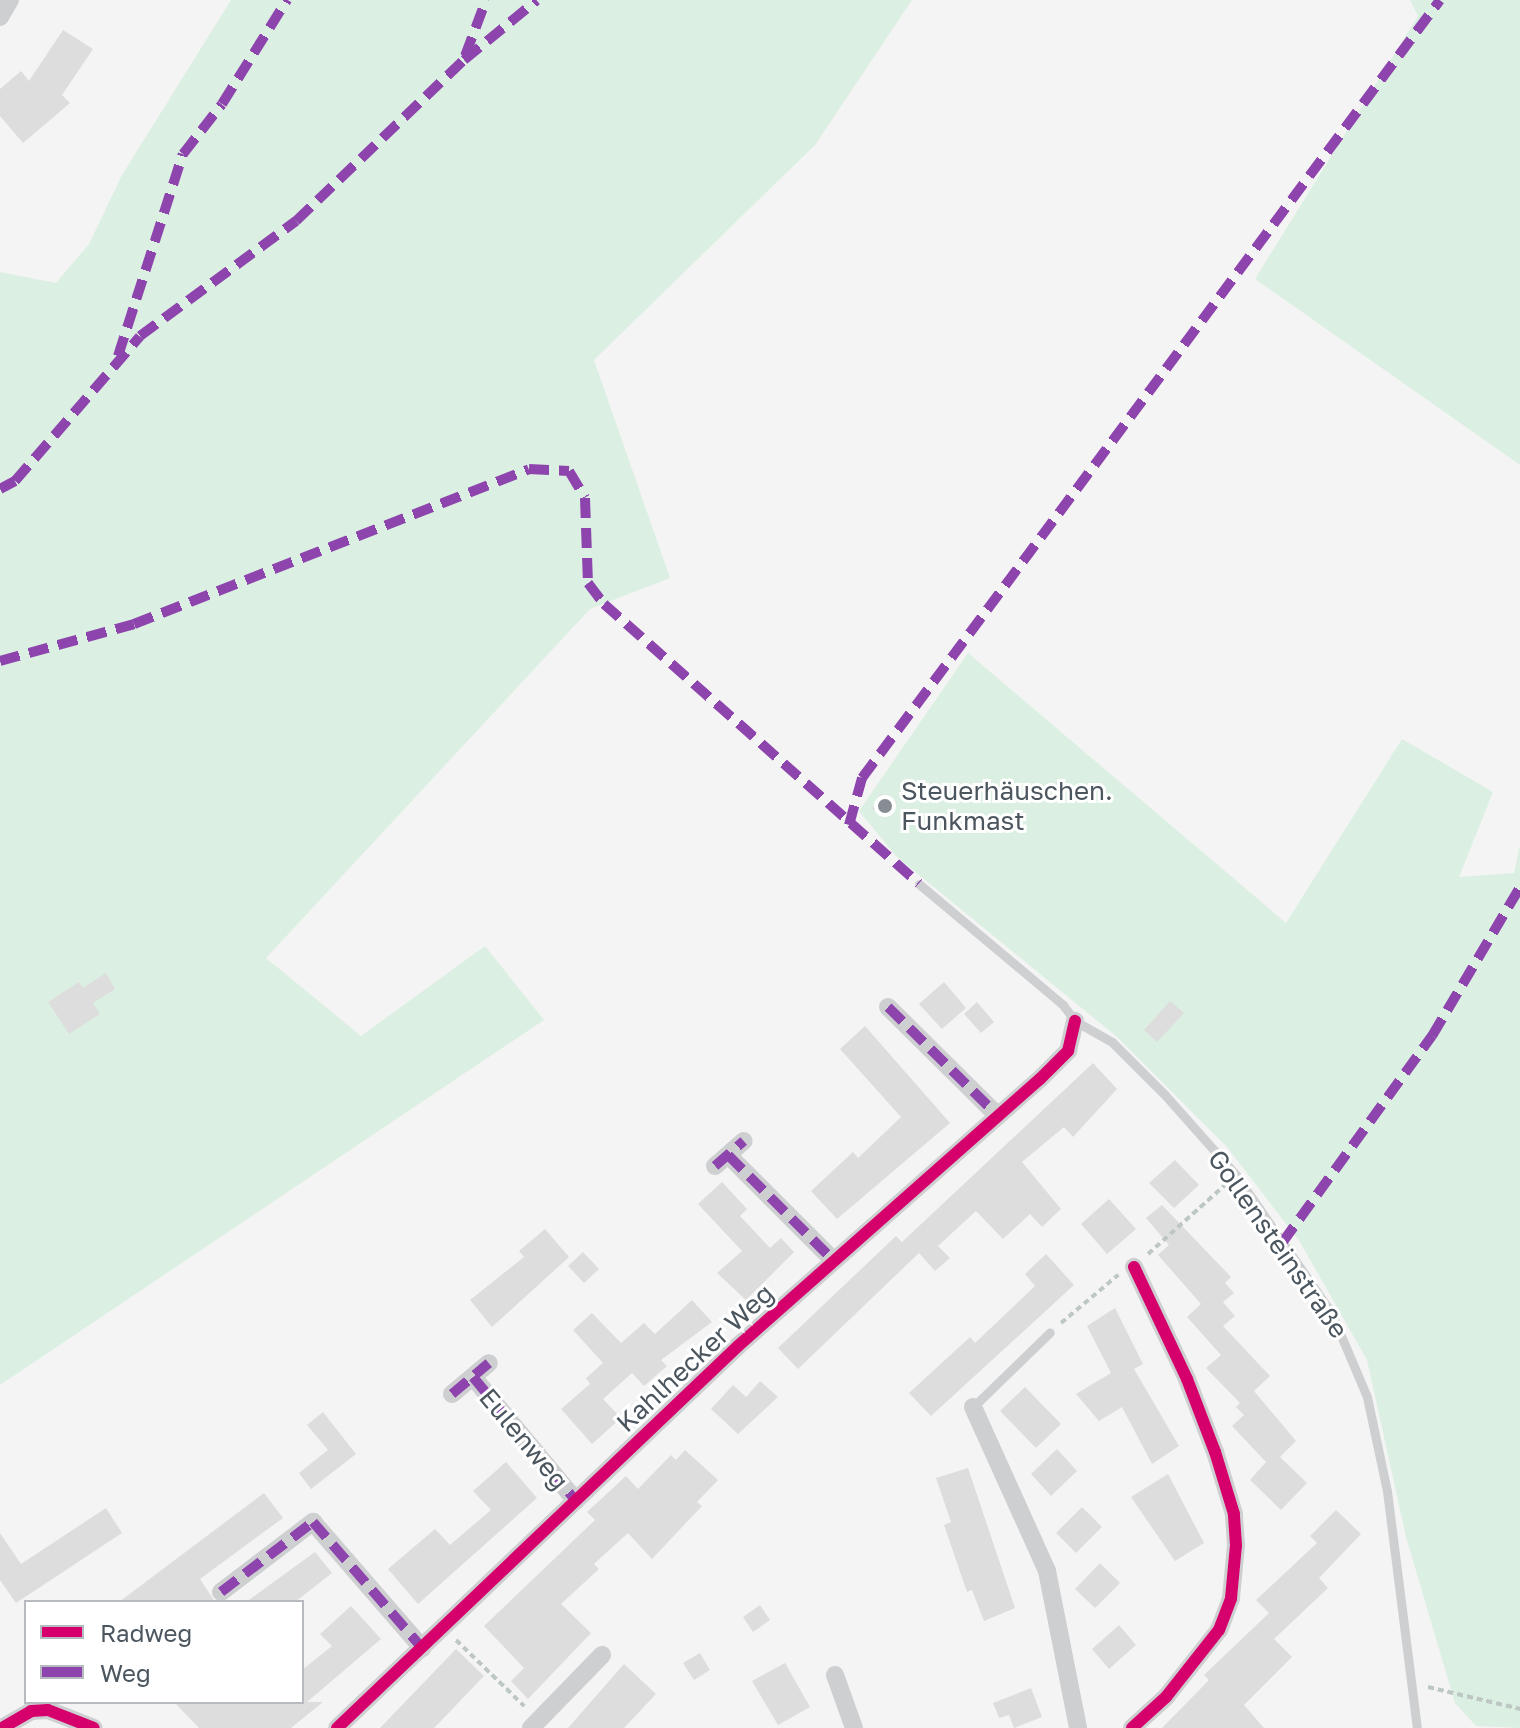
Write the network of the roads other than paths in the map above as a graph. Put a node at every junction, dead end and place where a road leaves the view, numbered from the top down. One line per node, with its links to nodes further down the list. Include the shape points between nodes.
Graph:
1 (10, 0): 2 (street)
2 (0, 17)
3 (919, 884): 5 (lane, Gollensteinstraße, via 1063,1005)
4 (888, 1007): 6 (street)
5 (1075, 1021): 6 (street, Kahlhecker Weg, via 1068,1051); 27 (lane, Gollensteinstraße, via 1112,1042 1236,1175 1331,1312 1354,1357 1387,1491)
6 (997, 1115): 8 (street, Kahlhecker Weg)
7 (744, 1141): 8 (street, via 722,1161)
8 (833, 1260): 15 (street, Kahlhecker Weg)
9 (1134, 1267): 26 (street, via 1215,1452 1234,1514 1236,1557 1219,1630 1166,1697)
10 (1050, 1332): 14 (lane)
11 (489, 1363): 12 (street, Eulenweg)
12 (473, 1377): 13 (street, Eulenweg); 15 (street, Eulenweg)
13 (452, 1394)
14 (973, 1407): 25 (street, via 1047,1571)
15 (576, 1501): 17 (street, Kahlhecker Weg)
16 (221, 1592): 17 (street, via 313,1522)
17 (422, 1648): 23 (street, Kahlhecker Weg)
18 (602, 1655): 20 (street)
19 (835, 1675): 24 (street)
20 (535, 1724)
21 (2, 1728): 22 (street, via 31,1711 48,1710)
22 (94, 1728)
23 (337, 1728)
24 (854, 1728)
25 (1078, 1728)
26 (1132, 1728)
27 (1417, 1728)

